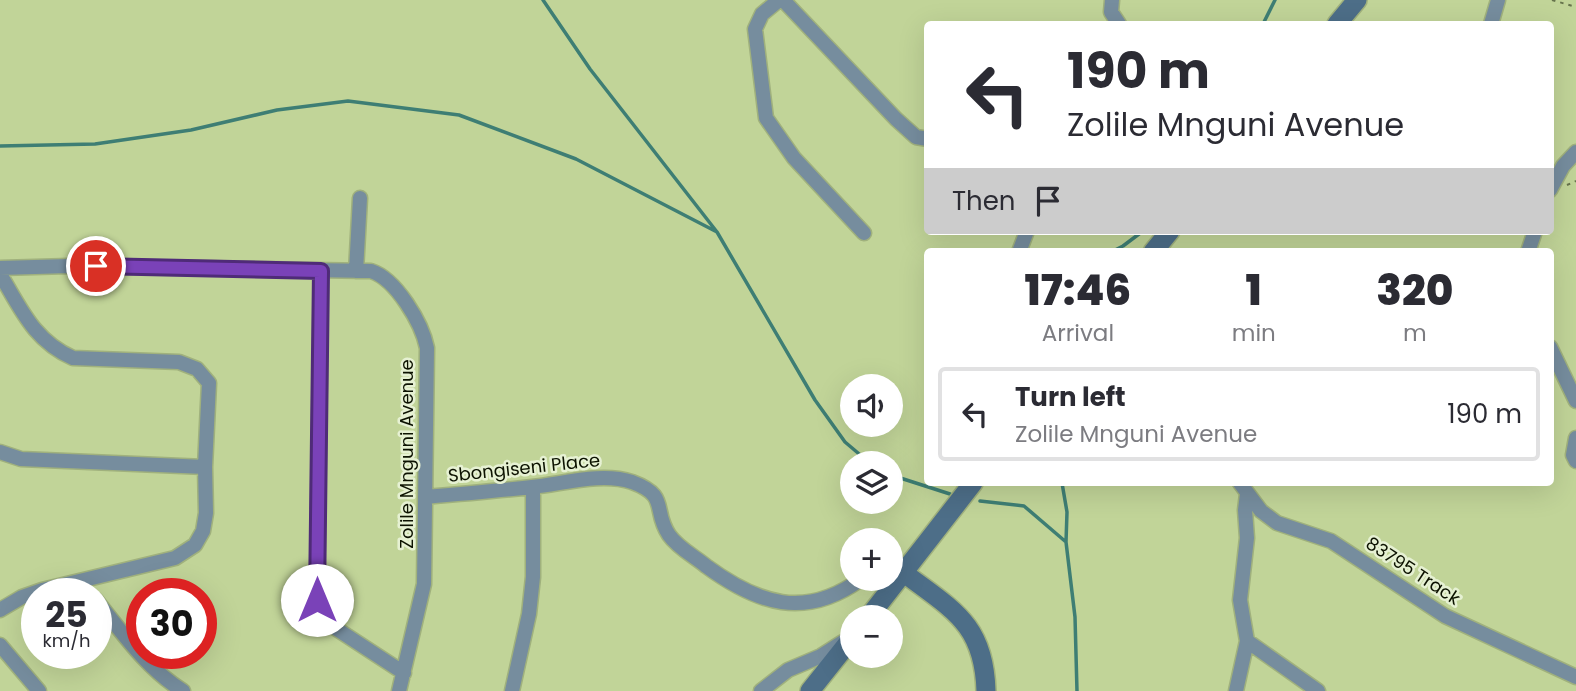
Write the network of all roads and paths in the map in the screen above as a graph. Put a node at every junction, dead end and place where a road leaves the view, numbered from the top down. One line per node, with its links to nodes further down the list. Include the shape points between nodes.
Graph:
1 (781, 0): 10 (street, via 897,119 916,137); 14 (street, via 762,14 755,29 766,118 794,158)
2 (1112, 0): 7 (street, via 1111,12)
3 (1357, 0): 8 (main road)
4 (1498, 0): 9 (street)
5 (1552, 0): 6 (path)
6 (1576, 7)
7 (1117, 21)
8 (1340, 21)
9 (1492, 21)
10 (924, 138)
11 (1576, 152): 12 (street)
12 (1554, 183)
13 (360, 198): 17 (street)
14 (864, 233)
15 (0, 268): 16 (street, Zolile Mnguni Avenue)
16 (321, 271): 17 (street, Zolile Mnguni Avenue); 40 (street, via 317,600 332,626)
17 (356, 271): 28 (street, Zolile Mnguni Avenue, via 384,277 424,334)
18 (0, 274): 24 (street, via 35,332 58,352 73,358 179,362 197,369 209,383)
19 (1554, 355): 20 (street)
20 (1576, 401)
21 (1576, 438): 23 (street)
22 (0, 452): 24 (street, via 21,459)
23 (1576, 461)
24 (205, 467): 31 (street, via 206,513 195,545 175,558)
25 (970, 486): 29 (main road)
26 (1242, 486): 36 (street, via 1247,538 1240,600); 41 (street, 83795 Track, via 1277,523 1331,541 1445,616)
27 (533, 487): 28 (street, Sbongiseni Place); 32 (street, Sbongiseni Place, via 620,479 650,490 657,498 664,526 678,544 732,583 775,602 811,603); 45 (street, via 533,577)
28 (425, 497): 40 (street, Zolile Mnguni Avenue, via 424,584)
29 (903, 564)
30 (903, 574): 48 (main road, via 955,611 974,635)
31 (89, 578)
32 (840, 591)
33 (21, 598): 34 (street)
34 (0, 610)
35 (112, 619): 43 (street, via 146,660)
36 (1247, 641): 49 (street); 50 (street)
37 (840, 644): 46 (street, via 788,670)
38 (0, 645): 42 (street)
39 (840, 652): 47 (main road)
40 (404, 673): 44 (street, Zolile Mnguni Avenue)
41 (1576, 677)
42 (39, 691)
43 (183, 691)
44 (399, 691)
45 (512, 691)
46 (761, 691)
47 (810, 691)
48 (986, 691)
49 (1236, 691)
50 (1318, 691)

